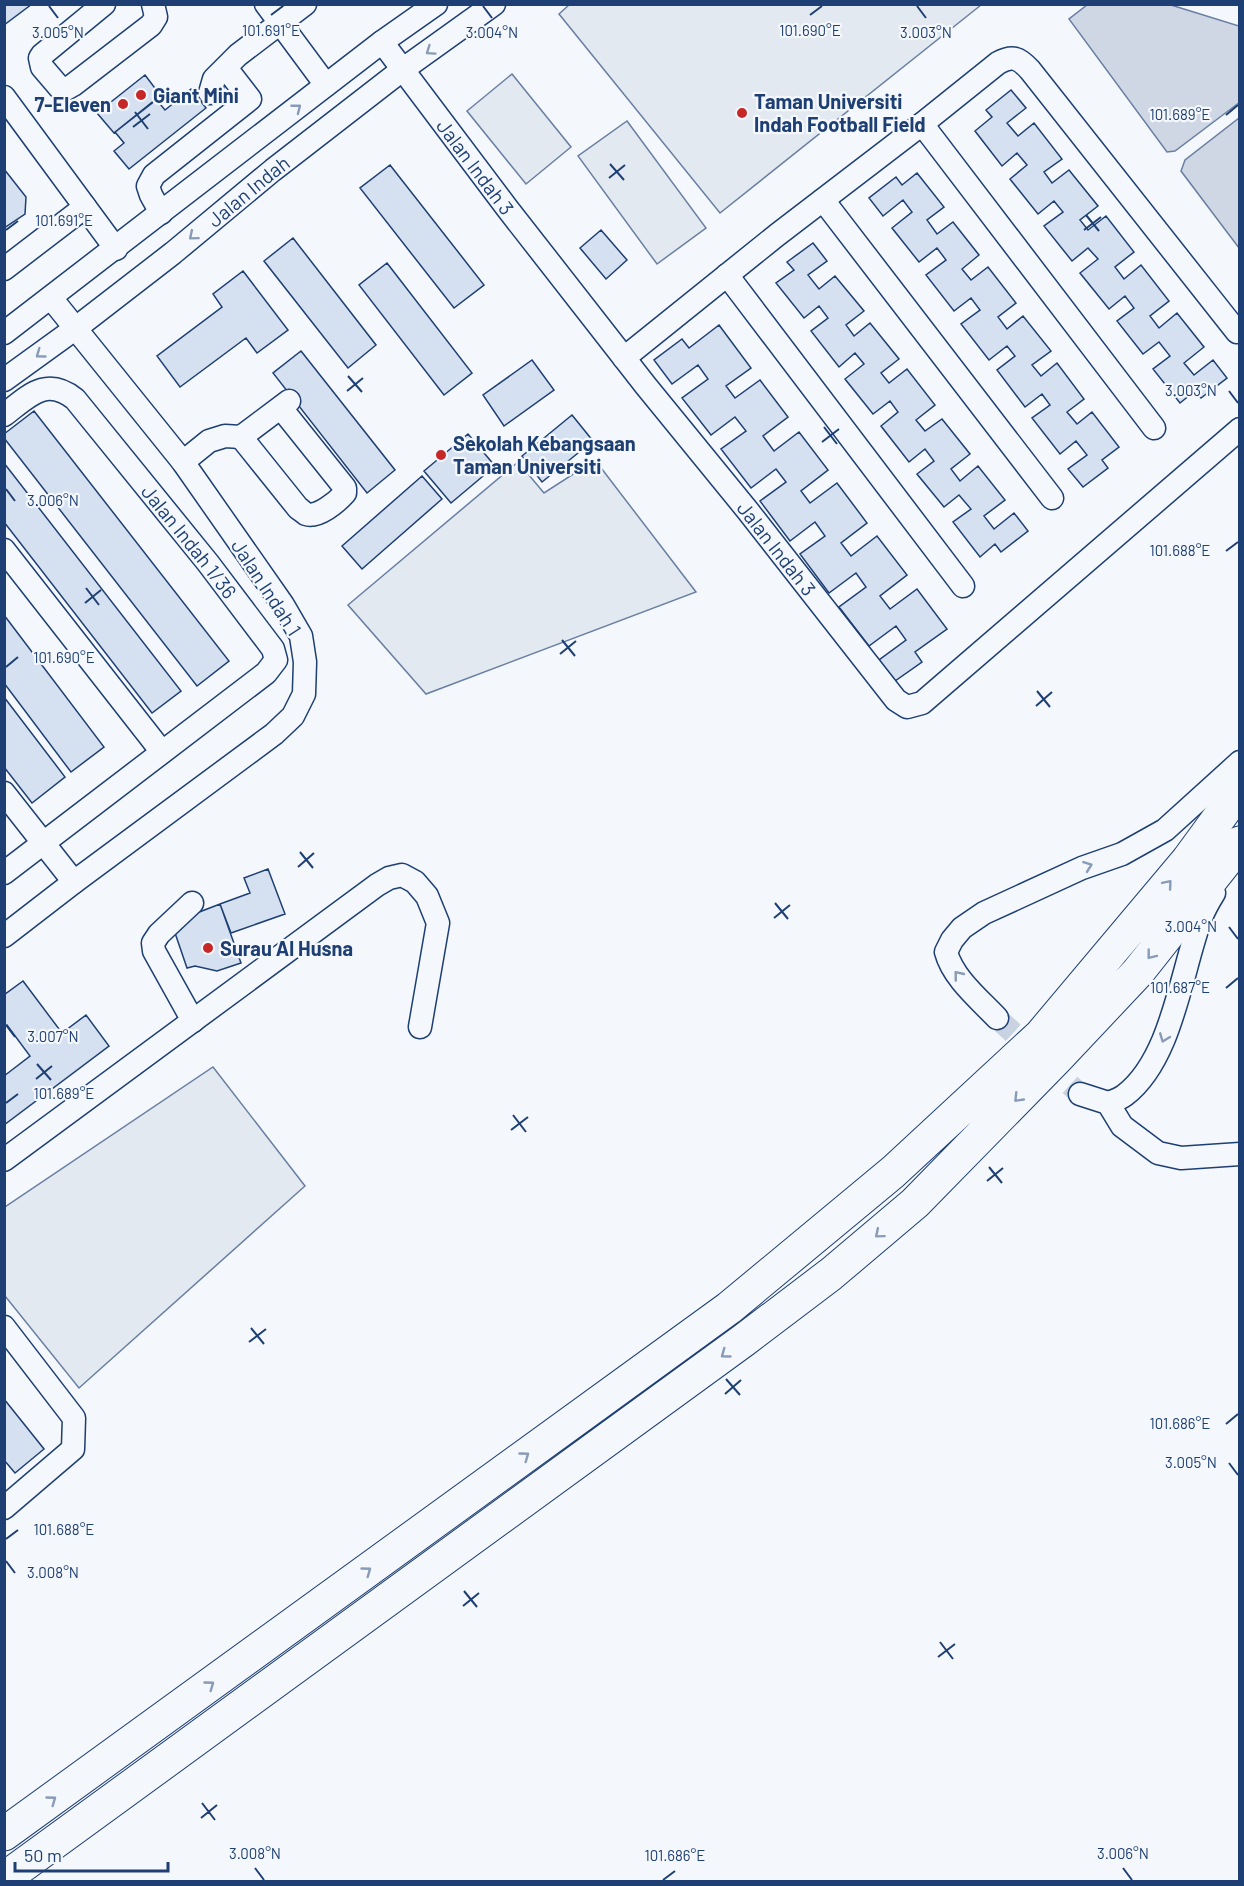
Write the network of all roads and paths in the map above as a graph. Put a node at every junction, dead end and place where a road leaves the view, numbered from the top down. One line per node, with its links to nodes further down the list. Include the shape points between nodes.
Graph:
1 (104, 4): 2 (street, via 40,58 42,67 60,88 73,85 151,25 156,17)
2 (153, 4)
3 (266, 4): 7 (street)
4 (305, 4): 7 (street)
5 (436, 4): 8 (street, Jalan Indah)
6 (494, 4): 10 (street, Jalan Indah, one-way to 10)
7 (279, 23): 9 (street); 11 (street)
8 (382, 42): 10 (street, Jalan Indah 3); 11 (street, Jalan Indah)
9 (226, 68): 12 (street, via 214,79); 14 (street)
10 (402, 70): 18 (street, Jalan Indah); 29 (street, Jalan Indah 3)
11 (326, 85): 16 (street, Jalan Indah, one-way to 11)
12 (210, 93)
13 (4, 97): 20 (street)
14 (250, 99): 16 (street); 21 (street, via 153,175 148,186)
15 (922, 124): 19 (street); 27 (street, via 998,63 1016,58 1024,63); 32 (street)
16 (272, 127): 17 (street, Jalan Indah)
17 (251, 144): 18 (street); 21 (street, Jalan Indah)
18 (273, 170): 26 (street, Jalan Indah, one-way to 26)
19 (823, 200): 24 (street); 36 (street)
20 (85, 207): 22 (street); 23 (street)
21 (161, 213): 22 (street, Jalan Indah)
22 (116, 249): 25 (street, Jalan Indah)
23 (4, 269)
24 (727, 275): 29 (street); 38 (street)
25 (51, 297): 26 (street, Jalan Indah 1); 28 (street, Jalan Indah)
26 (76, 328): 30 (street, Jalan Indah, one-way to 30); 35 (street, Jalan Indah 1)
27 (1237, 332)
28 (4, 333)
29 (624, 358): 33 (street, Jalan Indah 3, via 896,700 907,707 922,703)
30 (4, 380)
31 (4, 415): 39 (street, Jalan Indah 1/36, via 28,397 52,388 64,390 75,399 273,649 276,660 272,666)
32 (1154, 428)
33 (1239, 429)
34 (241, 437): 34 (street, via 306,514 315,514 345,493 285,404); 35 (street, via 209,441)
35 (183, 462): 46 (street, Jalan Indah 1, via 302,636 303,694 293,716 274,734)
36 (1052, 498)
37 (4, 550): 39 (street)
38 (963, 586)
39 (162, 752): 43 (street)
40 (1239, 762): 49 (street, one-way to 40, via 950,964 946,952 962,928 984,913 1122,854 1165,830)
41 (1239, 789): 58 (highway, one-way to 41, via 729,1308 893,1172 1041,1035 1188,860)
42 (4, 793): 43 (street)
43 (44, 844): 45 (street); 46 (street)
44 (1239, 846): 53 (street, one-way to 53, via 1202,915 1156,1058 1135,1086); 59 (highway, one-way to 59, via 1138,972 1057,1058 915,1203 839,1267)
45 (4, 873)
46 (74, 882): 48 (street, Jalan Indah 1)
47 (192, 903): 50 (street, via 153,943)
48 (4, 936)
49 (998, 1018)
50 (193, 1021): 51 (street, via 377,885 402,875 415,882 438,923); 55 (street)
51 (420, 1027)
52 (1080, 1094): 53 (street)
53 (1108, 1104): 54 (street, via 1122,1126 1158,1153 1181,1158)
54 (1239, 1154)
55 (4, 1160)
56 (4, 1327): 57 (street, via 74,1418 73,1449)
57 (4, 1508)
58 (4, 1834)
59 (4, 1879)

